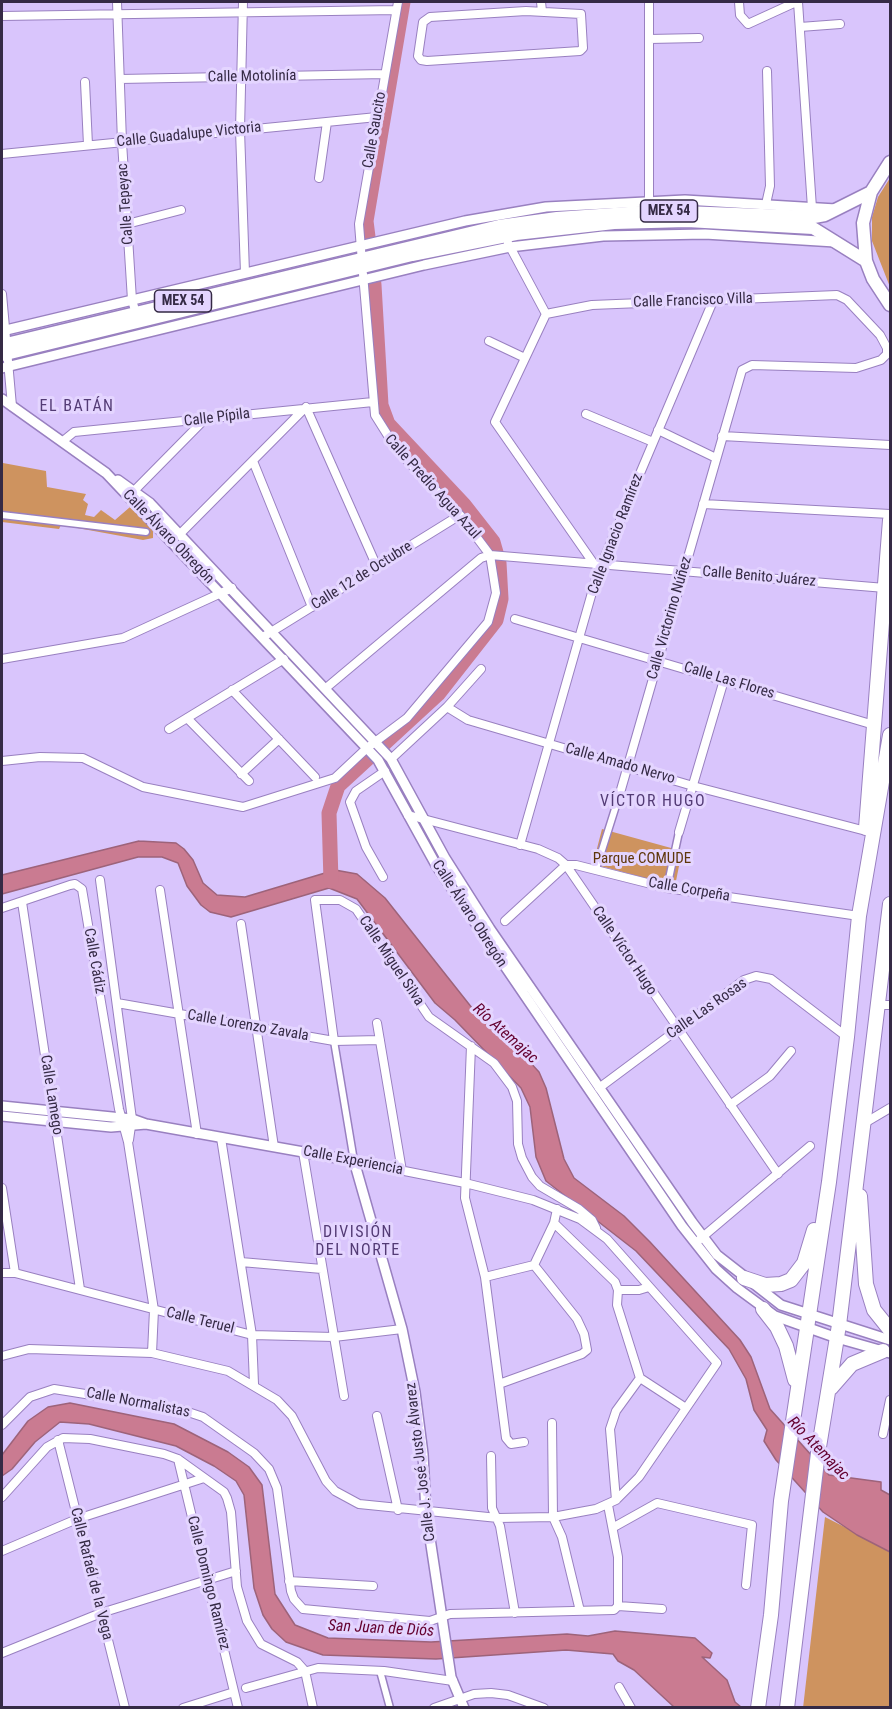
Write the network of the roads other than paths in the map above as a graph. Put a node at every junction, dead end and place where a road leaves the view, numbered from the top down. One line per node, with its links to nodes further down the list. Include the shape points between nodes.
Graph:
1 (117, 2): 12 (street, Calle Tepeyac)
2 (243, 2): 11 (street)
3 (527, 2): 9 (street)
4 (541, 2): 10 (street)
5 (649, 2): 17 (street)
6 (739, 2): 7 (street, via 740,15 748,24)
7 (797, 2): 15 (street)
8 (397, 6): 11 (street); 19 (street, Calle Saucito)
9 (526, 11): 10 (street); 10 (street, via 430,17 423,22 418,56 427,61 583,48 581,14)
10 (542, 11)
11 (243, 13): 12 (street); 20 (street)
12 (117, 15): 13 (street); 21 (street, Calle Tepeyac)
13 (2, 16)
14 (840, 24): 15 (street)
15 (800, 27): 34 (street)
16 (699, 38): 17 (street)
17 (649, 39): 32 (street)
18 (767, 71): 33 (street, via 770,186)
19 (385, 74): 20 (street, Calle Motolinía); 23 (street, Calle Saucito)
20 (242, 77): 21 (street, Calle Motolinía); 25 (street)
21 (120, 79): 26 (street, Calle Tepeyac)
22 (85, 82): 27 (street)
23 (377, 117): 24 (street, Calle Guadalupe Victoria); 42 (street, Calle Saucito, via 359,224)
24 (327, 122): 25 (street, Calle Guadalupe Victoria); 30 (street)
25 (240, 130): 26 (street, Calle Guadalupe Victoria); 44 (street)
26 (122, 142): 27 (street, Calle Guadalupe Victoria); 37 (street, Calle Tepeyac)
27 (88, 145): 28 (street, Calle Guadalupe Victoria)
28 (2, 154)
29 (891, 162): 31 (main road, MEX 54)
30 (318, 178)
31 (871, 192): 35 (main road, MEX 54); 41 (main road, MEX 54, via 863,223)
32 (649, 200): 33 (street); 38 (street, via 546,207)
33 (766, 204): 34 (street)
34 (812, 208): 35 (street)
35 (838, 209): 38 (main road, MEX 54, via 814,217 657,211)
36 (181, 210): 37 (street)
37 (128, 224): 46 (street, Calle Tepeyac)
38 (499, 226): 39 (main road, MEX 54, via 687,221 813,228); 40 (street); 42 (main road, MEX 54, via 401,242); 43 (main road, MEX 54)
39 (835, 242): 40 (street, via 694,235 603,236); 41 (main road, MEX 54)
40 (510, 247): 43 (street); 49 (street)
41 (866, 261): 48 (main road, MEX 54)
42 (362, 262): 43 (main road, MEX 54); 44 (street); 50 (main road, MEX 54); 57 (street, Calle Predio Agua Azul)
43 (387, 268)
44 (245, 273): 46 (street)
45 (2, 294): 51 (street)
46 (132, 300): 50 (street, Calle Tepeyac); 51 (street)
47 (713, 301): 49 (street, Calle Francisco Villa, via 592,305); 55 (street, Calle Francisco Villa, via 841,296 885,341 888,351 881,360 844,369); 62 (street, Calle Ignacio Ramírez)
48 (891, 305)
49 (546, 314): 54 (street)
50 (138, 323): 53 (main road, MEX 54)
51 (2, 331): 53 (street)
52 (489, 341): 54 (street)
53 (4, 355): 58 (street)
54 (525, 358): 78 (street, via 495,422)
55 (744, 367): 63 (street, Calle Victorino Núñez)
56 (2, 399): 58 (street, Calle Álvaro Obregón)
57 (373, 402): 59 (street, Calle Pípila); 73 (street, Calle Predio Agua Azul, via 375,415 388,438)
58 (12, 406): 64 (street, Calle Álvaro Obregón)
59 (306, 407): 61 (street, Calle Pípila); 68 (street); 79 (street)
60 (586, 414): 65 (street)
61 (203, 421): 64 (street, Calle Pípila, via 74,432); 69 (street)
62 (658, 430): 65 (street, Calle Ignacio Ramírez); 67 (street)
63 (722, 436): 66 (street); 67 (street, Calle Victorino Núñez)
64 (63, 441): 69 (street, Calle Álvaro Obregón)
65 (653, 442): 78 (street, Calle Ignacio Ramírez)
66 (891, 445)
67 (716, 458): 70 (street, Calle Victorino Núñez)
68 (253, 460): 76 (street); 84 (street)
69 (132, 493): 76 (street, Calle Álvaro Obregón); 83 (street, Calle Álvaro Obregón)
70 (703, 504): 71 (street); 80 (street, Calle Victorino Núñez)
71 (891, 514)
72 (2, 515): 75 (street)
73 (460, 515): 77 (street, Calle Predio Agua Azul); 79 (street, Calle 12 de Octubre)
74 (891, 520): 82 (highway)
75 (146, 532)
76 (180, 534): 81 (street, Calle Álvaro Obregón)
77 (491, 555): 78 (street, Calle Benito Juárez); 94 (street, via 481,558); 102 (street, Calle Predio Agua Azul, via 496,593 488,622 406,718)
78 (598, 564): 80 (street, Calle Benito Juárez); 88 (street, Calle Ignacio Ramírez)
79 (377, 567): 84 (street, Calle 12 de Octubre)
80 (683, 570): 82 (street, Calle Benito Juárez); 91 (street, Calle Victorino Núñez)
81 (232, 588): 83 (street); 86 (street, Calle Álvaro Obregón)
82 (885, 588): 98 (highway)
83 (222, 593): 87 (street, Calle Álvaro Obregón); 89 (street, via 123,638)
84 (312, 607): 86 (street, Calle 12 de Octubre)
85 (515, 619): 88 (street, Calle Las Flores)
86 (273, 631): 87 (street, Calle 12 de Octubre); 94 (street, Calle Álvaro Obregón)
87 (263, 637): 90 (street, Calle Álvaro Obregón)
88 (579, 640): 91 (street, Calle Las Flores); 103 (street, Calle Ignacio Ramírez)
89 (2, 659)
90 (284, 659): 95 (street); 104 (street, Calle Álvaro Obregón)
91 (658, 660): 93 (street, Calle Las Flores); 107 (street, Calle Victorino Núñez)
92 (481, 669): 96 (street)
93 (724, 680): 98 (street, Calle Las Flores); 112 (street)
94 (326, 688): 102 (street, Calle Álvaro Obregón)
95 (232, 690): 97 (street); 101 (street)
96 (447, 707): 103 (street, Calle Amado Nervo, via 468,720); 105 (street)
97 (187, 718): 99 (street); 109 (street)
98 (874, 725): 116 (highway)
99 (169, 729)
100 (891, 735): 122 (highway)
101 (279, 739): 109 (street); 110 (street)
102 (377, 742): 104 (street, Calle Predio Agua Azul); 105 (street, Calle Álvaro Obregón)
103 (549, 743): 107 (street, Calle Amado Nervo); 118 (street, Calle Ignacio Ramírez)
104 (368, 749): 106 (street, Calle Predio Agua Azul, via 335,778 243,807 143,787 83,758); 108 (street, Calle Álvaro Obregón)
105 (390, 757): 115 (street, Calle Álvaro Obregón)
106 (2, 761)
107 (628, 766): 112 (street, Calle Amado Nervo); 113 (street, Calle Victorino Núñez)
108 (382, 767): 114 (street, Calle Álvaro Obregón); 121 (street, via 350,802 366,847)
109 (242, 774): 111 (street)
110 (315, 777)
111 (249, 781)
112 (693, 786): 116 (street, Calle Amado Nervo); 117 (street)
113 (620, 793): 120 (street, Calle Victorino Núñez)
114 (408, 815): 115 (street, Calle Víctor Hugo); 168 (street, Calle Álvaro Obregón, via 436,866)
115 (424, 819): 118 (street, Calle Víctor Hugo); 143 (street, Calle Álvaro Obregón, via 490,929)
116 (866, 831): 122 (highway)
117 (679, 832): 124 (street)
118 (520, 845): 119 (street, Calle Víctor Hugo, via 558,858)
119 (566, 865): 120 (street, Calle Corpeña); 130 (street); 137 (street, Calle Víctor Hugo)
120 (596, 869): 124 (street, Calle Corpeña)
121 (383, 877)
122 (865, 879): 129 (highway)
123 (100, 880): 132 (street)
124 (667, 888): 129 (street, Calle Corpeña)
125 (160, 890): 134 (street)
126 (22, 902): 128 (street, Calle Cádiz); 147 (street, Calle Lamego); 150 (street, Calle Cádiz, via 70,885 82,890)
127 (891, 904): 133 (highway)
128 (2, 908)
129 (859, 916): 138 (highway)
130 (505, 921)
131 (241, 924): 136 (street)
132 (117, 1003): 134 (street, Calle Lorenzo Zavala); 150 (street)
133 (884, 1005): 151 (highway)
134 (179, 1014): 136 (street, Calle Lorenzo Zavala); 152 (street)
135 (377, 1023): 139 (street)
136 (256, 1027): 140 (street, Calle Lorenzo Zavala); 155 (street)
137 (677, 1030): 138 (street, Calle Las Rosas, via 744,980 756,976 771,979); 143 (street, Calle Las Rosas); 144 (street, Calle Víctor Hugo)
138 (847, 1037): 161 (highway)
139 (380, 1040): 140 (street, Calle Lorenzo Zavala); 158 (street)
140 (334, 1041): 141 (street, Calle Miguel Silva, via 315,900 340,900 356,909 429,1017); 157 (street)
141 (471, 1046): 162 (street); 166 (street, Calle Miguel Silva, via 494,1063 512,1087 518,1114 518,1144 532,1177 579,1209)
142 (791, 1051): 144 (street, via 770,1076)
143 (599, 1088): 167 (street, Calle Álvaro Obregón)
144 (730, 1105): 159 (street, Calle Víctor Hugo)
145 (2, 1106): 147 (street, Calle Experiencia)
146 (891, 1108): 151 (street)
147 (53, 1112): 149 (street, Calle Lamego); 150 (street, Calle Experiencia)
148 (2, 1116): 149 (street, Calle Experiencia)
149 (55, 1122): 150 (street, Calle Experiencia); 177 (street, Calle Lamego)
150 (127, 1123): 152 (street, Calle Experiencia); 180 (street)
151 (863, 1124): 160 (highway)
152 (197, 1134): 153 (street, Calle Experiencia)
153 (221, 1138): 155 (street, Calle Experiencia); 169 (street)
154 (810, 1146): 159 (street)
155 (274, 1147): 156 (street, Calle Experiencia)
156 (303, 1152): 157 (street, Calle Experiencia); 171 (street)
157 (354, 1161): 158 (street, Calle Experiencia); 182 (street, Calle J. José Justo Álvarez)
158 (402, 1171): 162 (street, Calle Experiencia)
159 (778, 1174): 167 (street)
160 (857, 1175): 183 (highway, via 866,1284 877,1315); 184 (highway)
161 (829, 1182): 175 (highway, via 799,1273 776,1285); 181 (highway)
162 (465, 1183): 164 (street, Calle Experiencia); 174 (street, via 469,1217)
163 (2, 1188): 172 (street)
164 (557, 1209): 165 (street); 166 (street, Calle Experiencia)
165 (554, 1223): 170 (street); 178 (street, via 610,1275)
166 (596, 1229): 176 (street, Calle Miguel Silva)
167 (703, 1237): 168 (street); 175 (street, Calle Álvaro Obregón)
168 (694, 1244): 179 (street, Calle Álvaro Obregón, via 716,1269)
169 (241, 1262): 171 (street); 185 (street)
170 (534, 1265): 174 (street); 192 (street, via 577,1319 586,1350)
171 (322, 1269): 186 (street)
172 (15, 1273): 173 (street, Calle Teruel); 177 (street, Calle Teruel)
173 (2, 1274)
174 (485, 1277): 192 (street)
175 (744, 1278): 181 (street, Calle Álvaro Obregón)
176 (649, 1287): 178 (street); 197 (street, Calle Miguel Silva, via 717,1363)
177 (80, 1289): 180 (street, Calle Teruel)
178 (618, 1290): 190 (street, via 617,1305)
179 (764, 1309): 181 (street, Calle Álvaro Obregón); 195 (highway, via 786,1346)
180 (154, 1310): 185 (street, Calle Teruel); 188 (street)
181 (808, 1322): 184 (street, Calle Álvaro Obregón); 195 (highway)
182 (402, 1329): 186 (street, Calle Teruel); 212 (street, Calle J. José Justo Álvarez, via 422,1444)
183 (891, 1330)
184 (838, 1332): 187 (street, Calle Álvaro Obregón); 193 (highway)
185 (252, 1335): 186 (street, Calle Teruel); 191 (street)
186 (334, 1337): 194 (street)
187 (888, 1348): 193 (highway, via 852,1364)
188 (152, 1353): 189 (street, via 29,1349); 191 (street, via 228,1371)
189 (2, 1356)
190 (640, 1378): 197 (street); 209 (street, via 616,1411 609,1429)
191 (254, 1384): 211 (street, via 292,1416 318,1469 335,1491 359,1504)
192 (499, 1384): 203 (street, via 507,1440 511,1444)
193 (828, 1393): 246 (highway)
194 (345, 1396)
195 (797, 1397): 245 (highway)
196 (891, 1400): 201 (street)
197 (686, 1408): 209 (street, via 639,1477)
198 (377, 1416): 211 (street)
199 (552, 1423): 213 (street)
200 (2, 1425): 220 (street, Calle Normalistas, via 30,1397 54,1389 179,1409 203,1417 254,1453 269,1469 277,1488)
201 (882, 1434)
202 (58, 1440): 205 (street, via 90,1439); 208 (street); 215 (street, Calle Rafaél de la Vega)
203 (524, 1442)
204 (491, 1456): 214 (street, via 492,1508)
205 (178, 1459): 206 (street); 207 (street, Calle Domingo Ramírez)
206 (204, 1478): 207 (street); 218 (street, via 224,1492 230,1504)
207 (184, 1484): 215 (street); 219 (street, Calle Domingo Ramírez)
208 (2, 1497)
209 (616, 1500): 210 (street)
210 (608, 1504): 213 (street); 216 (street)
211 (398, 1510): 212 (street)
212 (426, 1512): 214 (street); 228 (street, Calle J. José Justo Álvarez)
213 (553, 1517): 214 (street); 225 (street, via 562,1537)
214 (498, 1518): 227 (street)
215 (76, 1519): 217 (street); 226 (street, Calle Rafaél de la Vega)
216 (614, 1527): 221 (street, via 657,1503 752,1525); 223 (street)
217 (2, 1551)
218 (236, 1571): 219 (street); 230 (street, via 247,1621 257,1638)
219 (207, 1580): 226 (street); 235 (street, Calle Domingo Ramírez)
220 (289, 1581): 222 (street); 228 (street, Calle Normalistas, via 294,1599 303,1609)
221 (746, 1585)
222 (373, 1586)
223 (618, 1606): 224 (street); 225 (street, via 614,1610)
224 (662, 1609)
225 (580, 1611): 227 (street)
226 (100, 1613): 229 (street); 237 (street, Calle Rafaél de la Vega)
227 (515, 1613): 228 (street, via 450,1614)
228 (443, 1621): 232 (street, Calle J. José Justo Álvarez)
229 (2, 1653)
230 (305, 1671): 231 (street); 234 (street); 240 (street)
231 (380, 1671): 232 (street); 241 (street)
232 (452, 1679): 236 (street, Calle J. José Justo Álvarez)
233 (619, 1687): 244 (street)
234 (246, 1689)
235 (234, 1692): 238 (street); 239 (street, Calle Domingo Ramírez)
236 (462, 1703): 242 (street); 243 (street, via 474,1694 508,1695)
237 (125, 1707)
238 (183, 1707)
239 (238, 1707)
240 (314, 1707)
241 (390, 1707)
242 (434, 1707)
243 (544, 1707)
244 (631, 1707)
245 (758, 1707)
246 (787, 1707)

